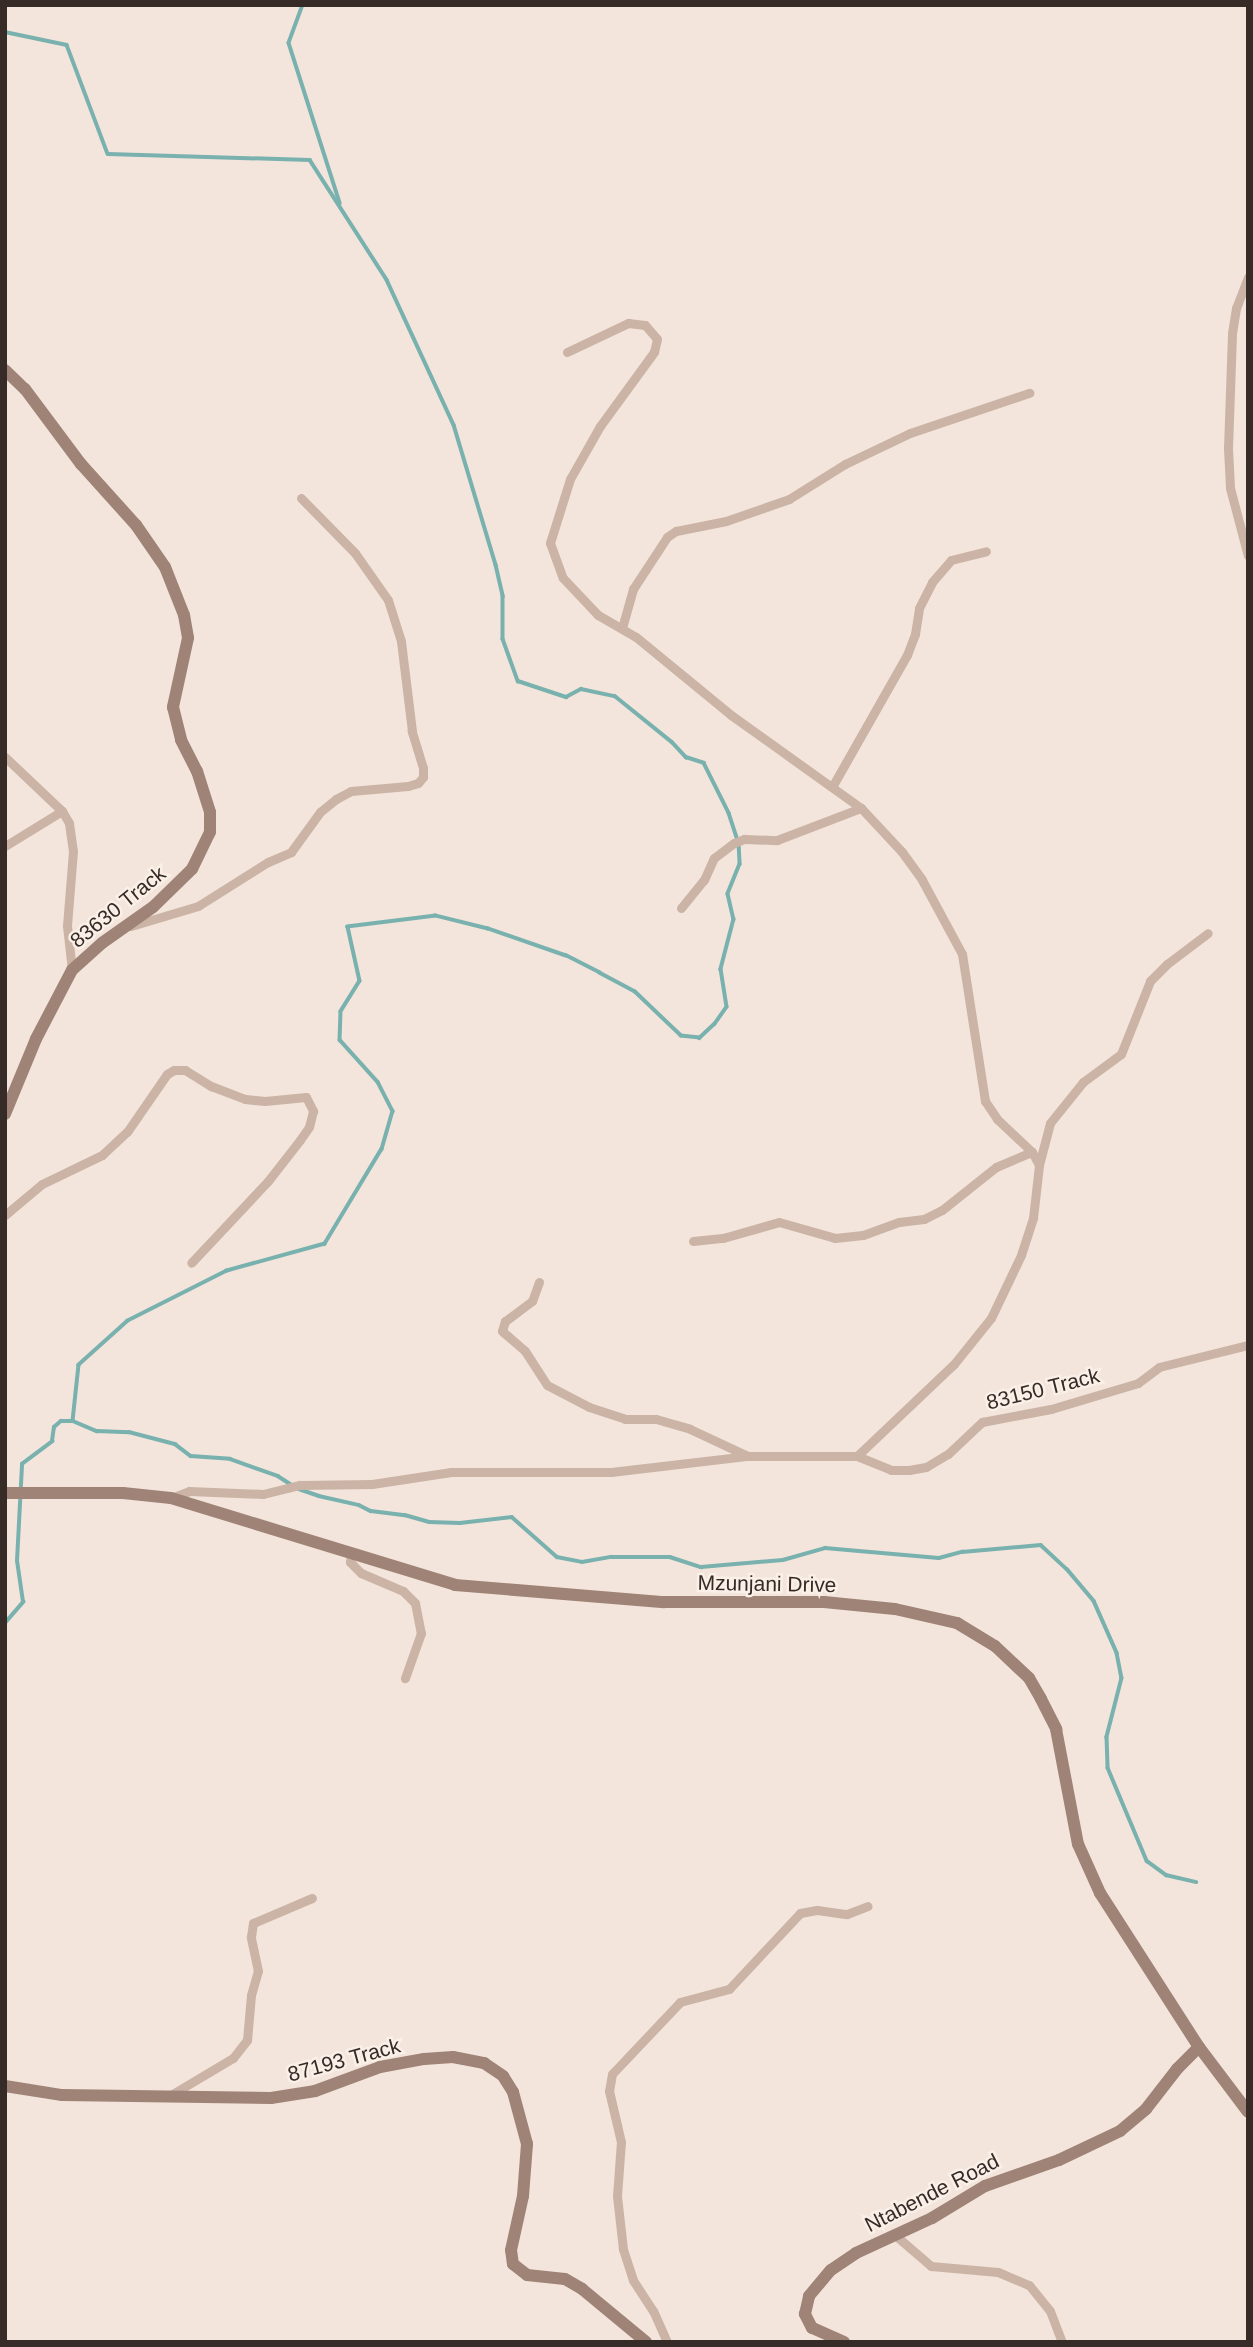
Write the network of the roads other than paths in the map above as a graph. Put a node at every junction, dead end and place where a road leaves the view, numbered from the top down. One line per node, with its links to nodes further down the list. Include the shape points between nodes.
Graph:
1 (1248, 277): 7 (street, via 1232,334 1228,448 1230,488)
2 (568, 352): 8 (street, via 628,323 645,325 657,339 654,352 576,464 550,543 555,565 576,594 598,615)
3 (5, 370): 15 (street, 83630 Track, via 153,546 184,615 188,638 173,707 181,740 211,812 210,832 192,869)
4 (1029, 393): 8 (street, via 910,433 845,464 789,499 726,521 676,531 667,537 633,590)
5 (301, 498): 15 (street, via 355,552 388,600 401,641 412,731 423,777 408,786 351,792 336,799 320,812 290,852 198,906)
6 (986, 551): 10 (street, via 951,560 932,582 919,608 907,655)
7 (1248, 556)
8 (622, 628): 10 (street, via 751,731)
9 (5, 757): 12 (street)
10 (832, 787): 11 (street)
11 (861, 808): 14 (street, via 777,840 734,842 715,858); 19 (street, via 922,880 953,937 966,973 985,1101 1002,1125)
12 (62, 811): 13 (street); 17 (street, via 73,850 67,900)
13 (5, 846)
14 (681, 908)
15 (129, 927): 17 (street, 83630 Track)
16 (1208, 933): 20 (street, via 1150,981 1116,1060 1083,1082 1050,1123)
17 (72, 970): 18 (street, 83630 Track, via 36,1039)
18 (5, 1114)
19 (1032, 1152): 20 (street); 22 (street, via 996,1167 924,1219 835,1238 779,1222 723,1238)
20 (1040, 1165): 27 (street, via 1033,1218 991,1318 954,1364)
21 (5, 1215): 23 (street, via 42,1184 109,1150 170,1072 184,1070 211,1086 254,1100 306,1097 313,1111 300,1140)
22 (693, 1241)
23 (191, 1263)
24 (539, 1282): 26 (street, via 531,1301 505,1321 502,1331 524,1351 547,1385 589,1407 625,1419 656,1419 690,1429)
25 (1248, 1345): 27 (street, 83150 Track, via 1159,1367 1138,1383 1051,1409 982,1422 948,1454 926,1467 891,1470)
26 (748, 1456): 27 (street); 29 (street, via 611,1472 451,1472 372,1484 300,1485 240,1494 190,1491)
27 (857, 1456)
28 (5, 1493): 29 (street, Mzunjani Drive, via 123,1493)
29 (171, 1498): 30 (street, Mzunjani Drive)
30 (351, 1554): 31 (street, via 351,1562 361,1573 403,1591 415,1603 421,1633); 34 (street, Mzunjani Drive, via 455,1585 664,1602 824,1602 895,1609 957,1623 995,1646 1028,1678 1041,1699 1056,1729 1070,1817 1083,1856 1100,1893)
31 (405, 1678)
32 (312, 1898): 36 (street, via 253,1923 258,1971 247,2040 233,2058)
33 (868, 1906): 40 (street, via 847,1914 800,1913 733,1986 680,2002 612,2074 609,2091 621,2142 617,2196 623,2249 633,2280)
34 (1199, 2047): 37 (street, Mzunjani Drive); 38 (street, Ntabende Road, via 1146,2109 1120,2130 1059,2160 985,2186)
35 (5, 2086): 36 (street, 87193 Track, via 62,2095)
36 (167, 2097): 39 (street, 87193 Track, via 271,2098 315,2091 380,2067 424,2059 453,2057 484,2063 503,2076 513,2092 527,2144 523,2196 511,2250 513,2264 527,2275 565,2279 582,2288)
37 (1248, 2112)
38 (895, 2235): 41 (street, Ntabende Road, via 842,2262 808,2296 805,2315 812,2328); 42 (street, via 931,2266 998,2272 1029,2285 1050,2311)
39 (646, 2342)
40 (667, 2342)
41 (844, 2342)
42 (1062, 2342)

